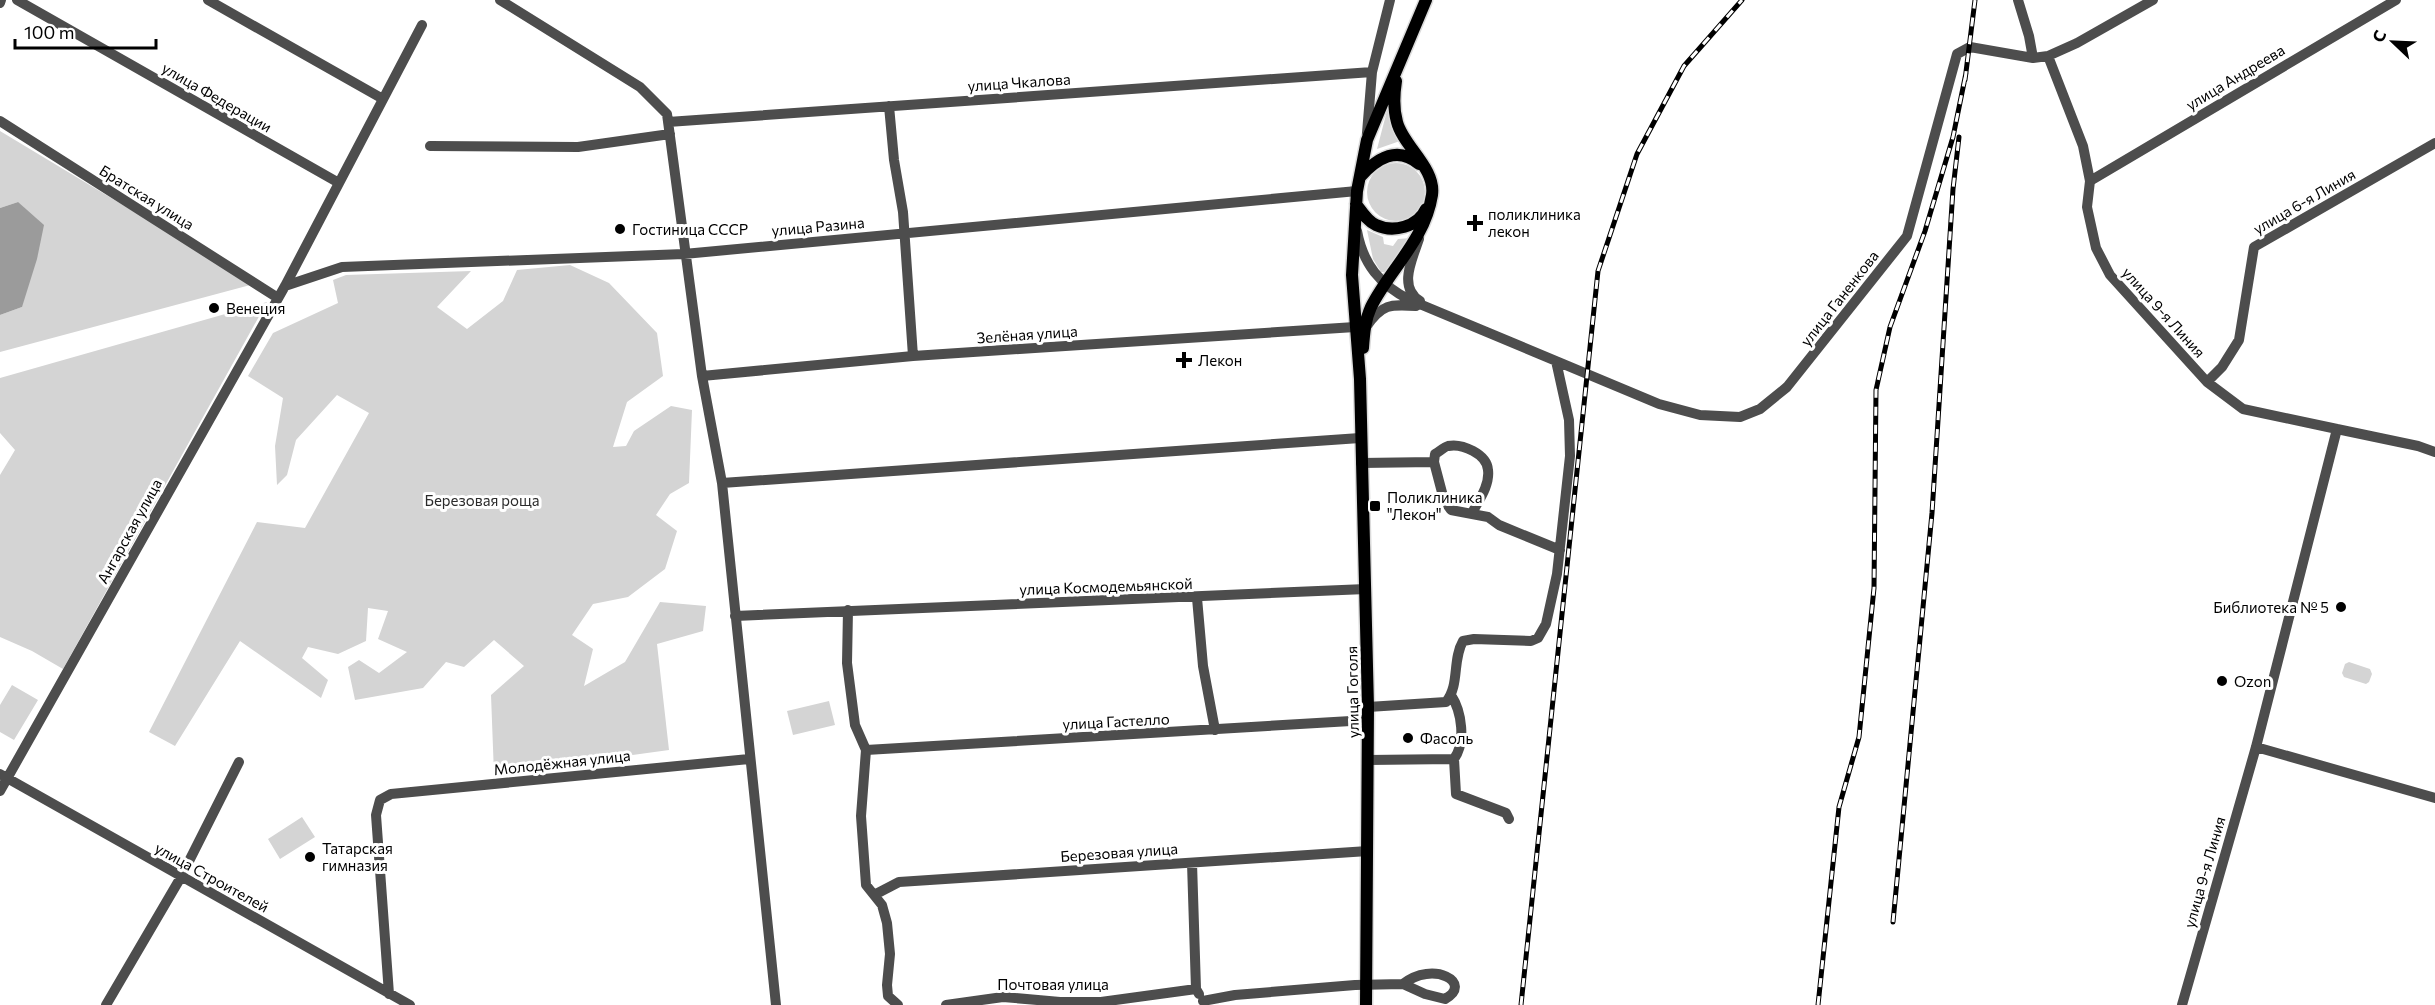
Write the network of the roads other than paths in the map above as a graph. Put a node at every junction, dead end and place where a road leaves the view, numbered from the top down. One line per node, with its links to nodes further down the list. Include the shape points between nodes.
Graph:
1 (17, 0): 24 (street, улица Федерации)
2 (208, 0): 14 (street)
3 (500, 0): 17 (street, via 640,87 667,114)
4 (1390, 0): 13 (street)
5 (1426, 0): 12 (main road)
6 (2018, 0): 11 (street)
7 (2153, 0): 10 (street, улица Ганенкова)
8 (2396, 0): 23 (street, улица Андреева)
9 (422, 25): 14 (street, Ангарская улица)
10 (2048, 56): 11 (street, улица Ганенкова); 23 (street, улица 9-я Линия, via 2083,146)
11 (2033, 58): 38 (street, улица Ганенкова, via 1970,47 1957,54 1907,236 1787,387 1760,410 1740,417 1700,415 1659,404)
12 (1400, 63): 19 (main road); 22 (main road, via 1394,103 1397,123)
13 (1372, 72): 15 (street, улица Чкалова); 19 (street)
14 (383, 99): 24 (street, Ангарская улица)
15 (889, 106): 17 (street, улица Чкалова); 30 (street)
16 (0, 121): 34 (street, Братская улица)
17 (668, 122): 18 (street)
18 (670, 134): 21 (street, via 578,147); 31 (street)
19 (1367, 140): 25 (main road)
20 (2435, 143): 40 (street, улица 6-я Линия, via 2254,247 2240,340)
21 (430, 146)
22 (1426, 171): 25 (main road, via 1417,161 1392,156 1377,159); 26 (main road)
23 (2090, 181): 40 (street, улица 9-я Линия, via 2087,207 2096,248 2110,275)
24 (339, 183): 33 (street, Ангарская улица)
25 (1358, 184): 27 (main road); 30 (street, улица Разина)
26 (1432, 194): 27 (main road, via 1424,215 1401,229 1374,225); 28 (main road)
27 (1356, 204): 29 (main road)
28 (1427, 217): 32 (main road); 35 (street, via 1407,278 1414,297)
29 (1355, 222): 32 (street, via 1364,257); 36 (main road, via 1352,275)
30 (904, 233): 31 (street, улица Разина); 37 (street)
31 (684, 254): 33 (street, улица Разина, via 342,267); 39 (street)
32 (1385, 284): 35 (street, улица Ганенкова, via 1396,293); 36 (main road)
33 (285, 286): 34 (street, Ангарская улица)
34 (278, 298): 63 (street, Ангарская улица)
35 (1428, 306): 36 (street, via 1393,304 1381,309); 38 (street, улица Ганенкова)
36 (1360, 328): 37 (street, Зелёная улица); 42 (main road, улица Гоголя)
37 (912, 356): 39 (street, Зелёная улица)
38 (1556, 361): 48 (street, via 1569,420 1570,456)
39 (702, 376): 46 (street)
40 (2208, 382): 41 (street, улица 9-я Линия, via 2243,409)
41 (2337, 429): 43 (street, улица 9-я Линия); 57 (street, улица 9-я Линия)
42 (1360, 438): 45 (main road, улица Гоголя); 46 (street)
43 (2435, 452)
44 (1434, 462): 45 (street); 47 (street, via 1444,500 1451,510); 47 (street, via 1435,454 1448,446 1467,448 1481,455 1489,468 1486,488)
45 (1361, 463): 49 (main road, улица Гоголя)
46 (722, 483): 52 (street)
47 (1472, 513): 48 (street)
48 (1560, 549): 53 (street, via 1546,624 1538,638 1463,641)
49 (1366, 590): 50 (street, улица Космодемьянской); 54 (main road, улица Гоголя)
50 (1197, 598): 51 (street, улица Космодемьянской); 56 (street, via 1203,666)
51 (848, 610): 52 (street, улица Космодемьянской); 58 (street, via 847,663 855,725)
52 (735, 616): 59 (street)
53 (1451, 695): 54 (street, via 1446,702); 60 (street, via 1458,705 1461,739)
54 (1368, 707): 55 (main road, улица Гоголя)
55 (1368, 720): 56 (street, улица Гастелло); 61 (main road, улица Гоголя)
56 (1215, 730): 58 (street, улица Гастелло)
57 (2256, 747): 65 (street); 83 (street, улица 9-я Линия)
58 (866, 750): 70 (street, via 861,816 866,885)
59 (749, 759): 74 (street, Молодёжная улица, via 391,794 380,800 376,815); 79 (street)
60 (1454, 759): 61 (street); 66 (street, via 1456,794 1506,813)
61 (1368, 760): 67 (main road, улица Гоголя)
62 (240, 762): 69 (street)
63 (4, 776): 64 (street, Ангарская улица); 69 (street, улица Строителей)
64 (0, 791)
65 (2435, 798)
66 (1509, 819)
67 (1368, 851): 68 (street, Березовая улица); 72 (main road, улица Гоголя)
68 (1192, 863): 70 (street, Березовая улица, via 899,882); 73 (street)
69 (181, 877): 74 (street, улица Строителей); 77 (street)
70 (874, 895): 75 (street, via 882,905 887,923 890,954)
71 (1403, 984): 72 (street)
72 (1366, 985): 76 (street, via 1235,995); 82 (main road, улица Гоголя)
73 (1196, 989): 76 (street); 81 (street, Почтовая улица, via 1101,1002 1003,998)
74 (391, 998): 78 (street, улица Строителей)
75 (886, 1000): 80 (street)
76 (1203, 1003)
77 (106, 1005)
78 (410, 1005)
79 (776, 1005)
80 (898, 1005)
81 (946, 1005)
82 (1366, 1005)
83 (2182, 1005)

